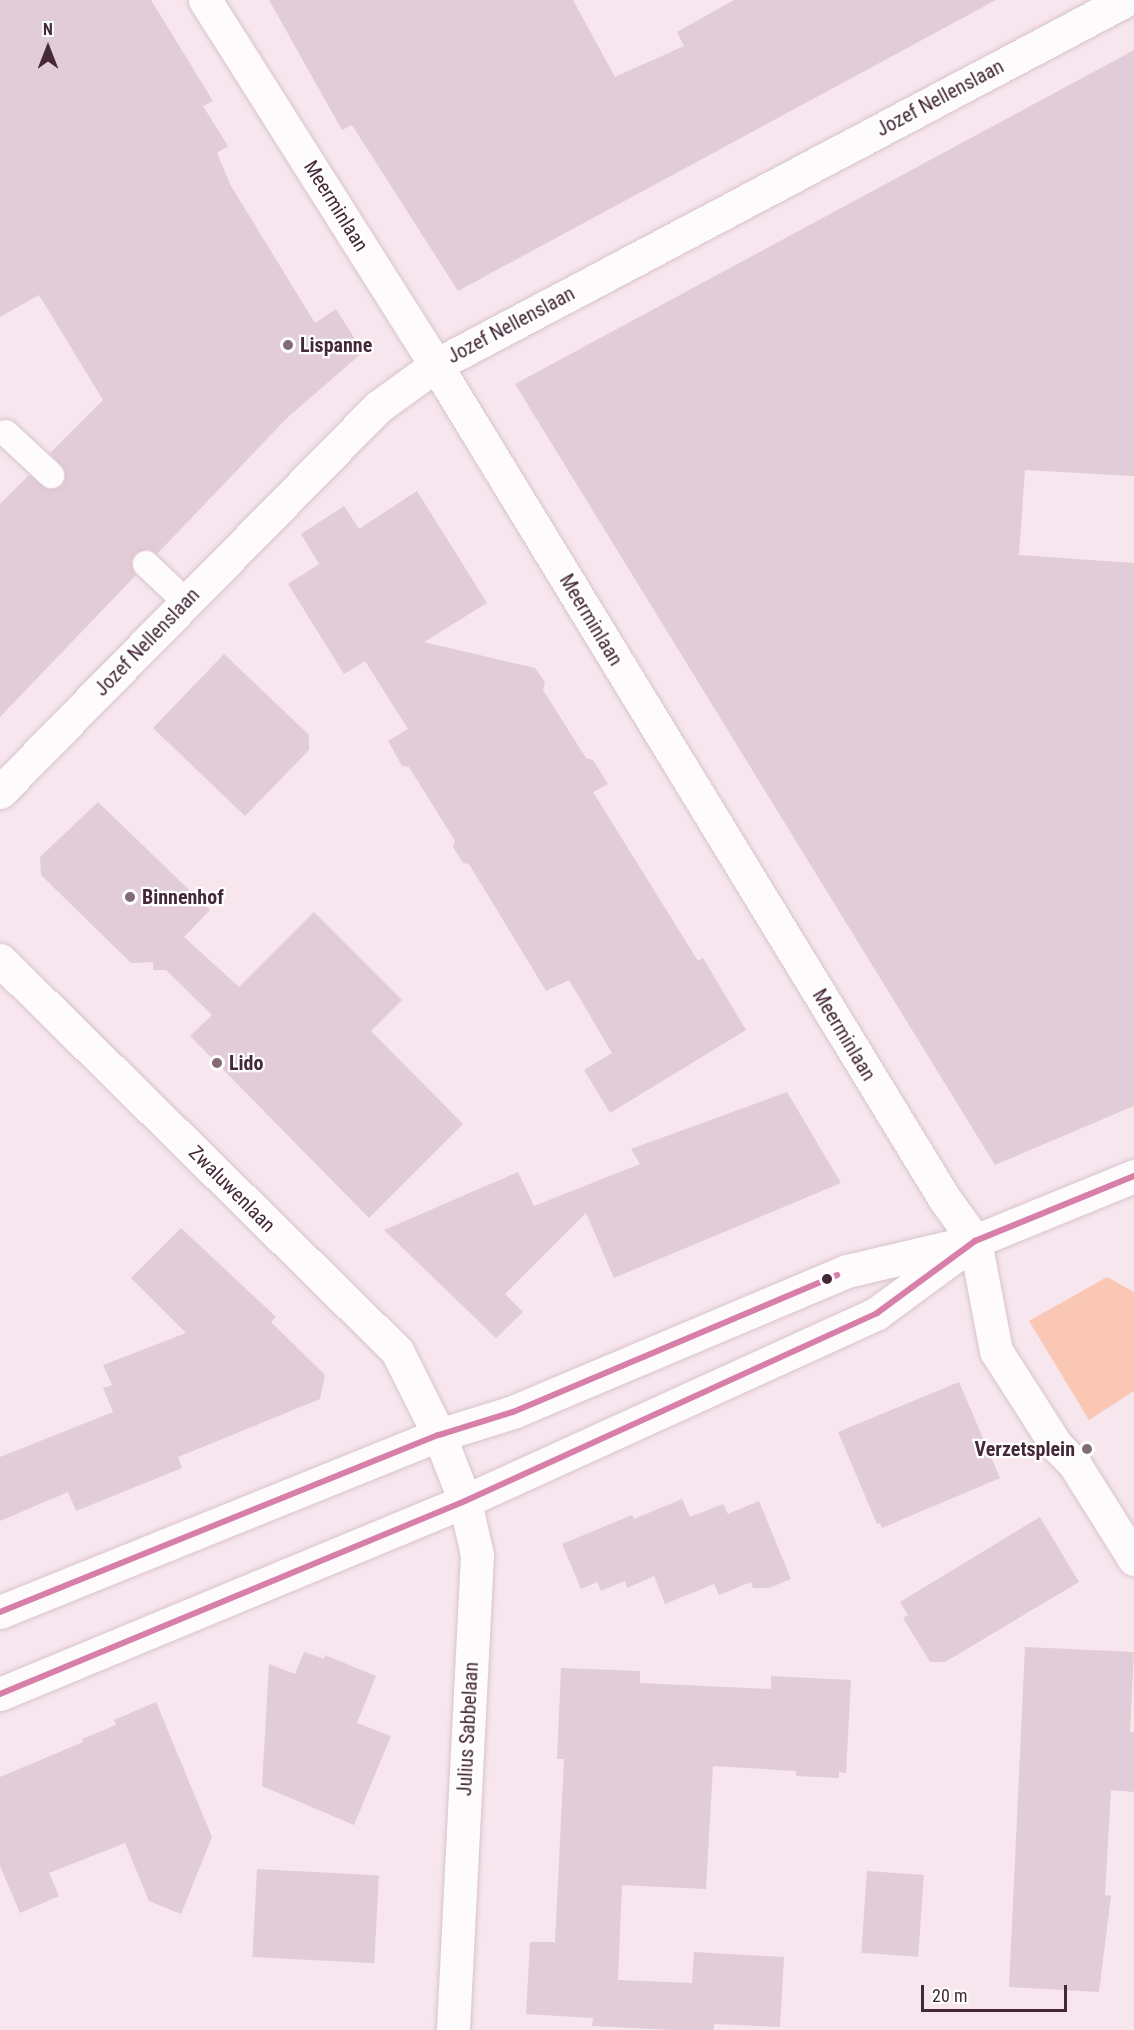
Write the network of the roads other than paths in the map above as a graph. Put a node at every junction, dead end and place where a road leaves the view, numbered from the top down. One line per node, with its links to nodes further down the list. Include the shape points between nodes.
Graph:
1 (206, 0): 3 (street, Meerminlaan)
2 (1126, 0): 3 (street, Jozef Nellenslaan)
3 (436, 365): 7 (street, Jozef Nellenslaan, via 378,407); 11 (street, Meerminlaan, via 944,1198)
4 (6, 433): 5 (lane)
5 (51, 475)
6 (146, 564): 7 (lane)
7 (186, 602): 8 (street, Jozef Nellenslaan)
8 (0, 792)
9 (0, 960): 12 (street, Zwaluwenlaan, via 397,1352)
10 (1134, 1176): 11 (street)
11 (975, 1241): 12 (street, via 847,1271 513,1412); 13 (street, via 877,1313); 14 (street, via 996,1352 1056,1445 1076,1465)
12 (439, 1435): 13 (street, Julius Sabbelaan); 15 (street)
13 (465, 1501): 16 (street); 17 (street, Julius Sabbelaan, via 477,1555)
14 (1134, 1559)
15 (0, 1612)
16 (0, 1694)
17 (453, 2030)

